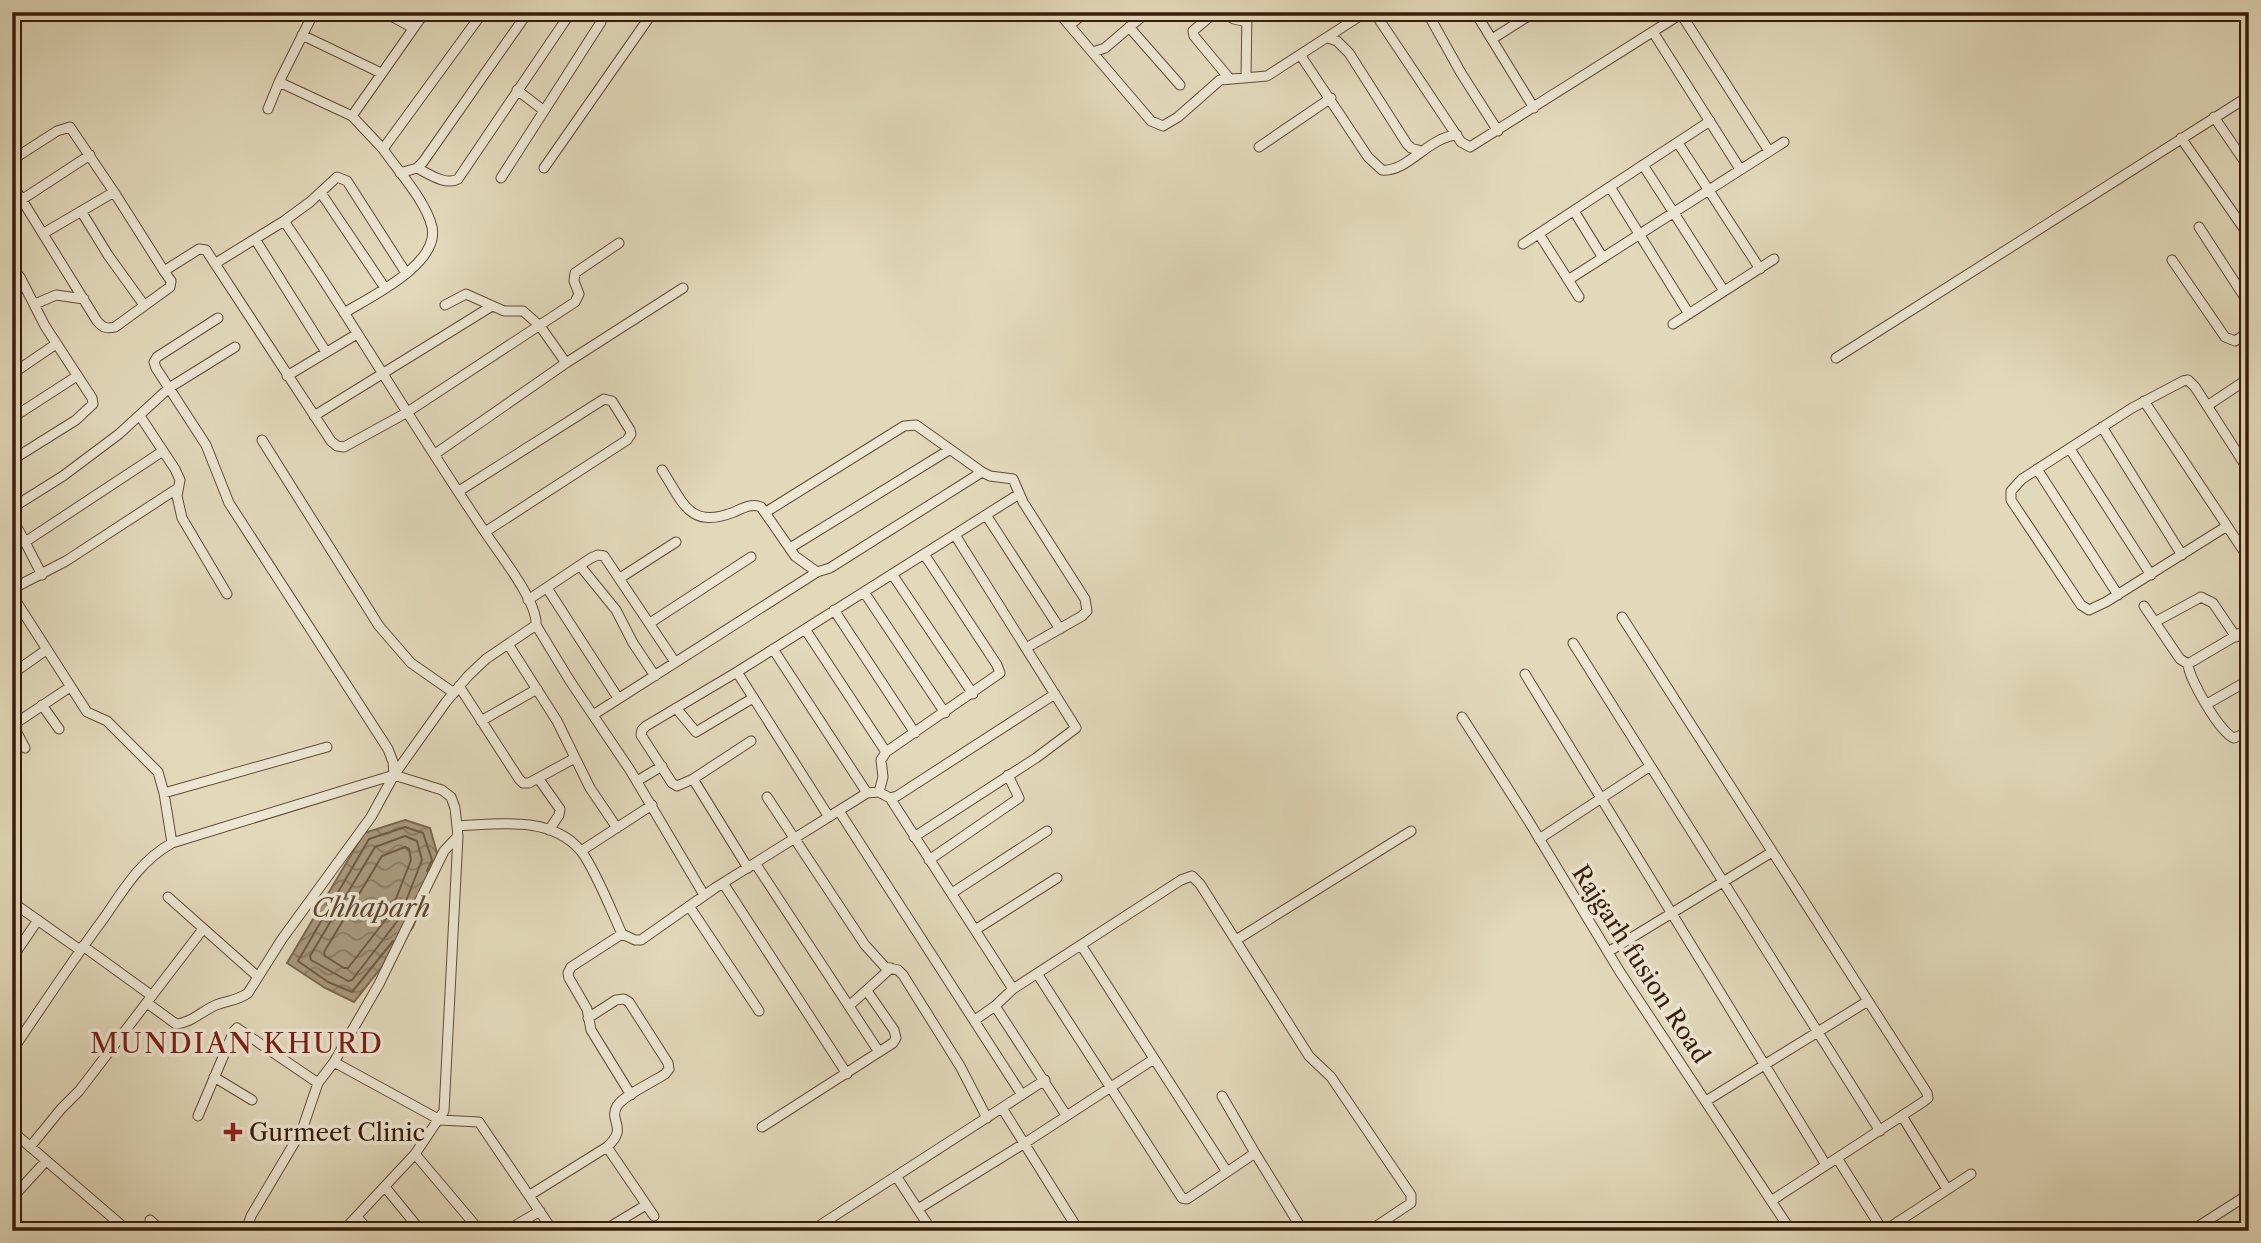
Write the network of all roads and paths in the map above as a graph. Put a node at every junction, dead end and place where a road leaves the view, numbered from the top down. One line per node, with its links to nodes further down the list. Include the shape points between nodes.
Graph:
1 (314, 12): 26 (street)
2 (384, 12): 24 (street)
3 (425, 12): 24 (street)
4 (483, 12): 51 (street)
5 (528, 12): 59 (street)
6 (570, 12): 36 (street)
7 (597, 12): 41 (street, via 601,22)
8 (653, 12): 57 (street)
9 (1058, 12): 22 (street)
10 (1084, 12): 22 (street)
11 (1147, 12): 23 (street)
12 (1215, 12): 32 (street, via 1193,31 1194,36)
13 (1222, 12): 21 (street, via 1234,19)
14 (1366, 12): 20 (street)
15 (1374, 12): 46 (street)
16 (1427, 12): 45 (street)
17 (1475, 12): 28 (street)
18 (1683, 13): 25 (street); 53 (street)
19 (1530, 15): 28 (street)
20 (1353, 16): 27 (street)
21 (1247, 17): 33 (street)
22 (1070, 25): 29 (street)
23 (1129, 27): 29 (street, via 1105,48); 35 (street)
24 (413, 28): 31 (street)
25 (1653, 32): 39 (street); 44 (street)
26 (302, 35): 31 (street); 34 (street)
27 (1328, 38): 30 (street); 52 (street, via 1349,53 1407,144)
28 (1492, 39): 39 (street)
29 (1093, 51): 32 (street, via 1157,125 1169,123 1213,84)
30 (1301, 55): 33 (street, via 1268,76); 38 (street)
31 (382, 73): 42 (street)
32 (1229, 78): 33 (street)
33 (1247, 78)
34 (279, 82): 40 (street); 42 (street)
35 (1180, 85)
36 (517, 90): 41 (street); 59 (street, via 453,182)
37 (2249, 96): 43 (street)
38 (1331, 98): 50 (street); 52 (street, via 1368,157 1382,170 1396,169)
39 (1534, 108): 45 (street)
40 (268, 109)
41 (543, 110): 62 (street)
42 (352, 116): 51 (street)
43 (2214, 117): 47 (street); 58 (street)
44 (1710, 121): 49 (street); 60 (street)
45 (1498, 131): 46 (street, via 1470,147)
46 (1457, 135): 52 (street, via 1441,138)
47 (2181, 138): 78 (street); 111 (street)
48 (1784, 142): 53 (street)
49 (1678, 143): 56 (street); 65 (street)
50 (1259, 147)
51 (383, 149): 61 (street)
52 (1421, 151)
53 (1769, 151): 60 (street)
54 (90, 155): 55 (street, via 75,131 65,127); 66 (street); 68 (street)
55 (12, 160)
56 (1643, 165): 64 (street); 72 (street)
57 (544, 168)
58 (2249, 168)
59 (417, 169): 61 (street)
60 (1740, 169): 65 (street)
61 (400, 173): 89 (street, via 433,229 432,245)
62 (501, 178)
63 (12, 184): 68 (street)
64 (1610, 187): 71 (street); 77 (street)
65 (1708, 190): 72 (street); 87 (street)
66 (114, 192): 70 (street); 88 (street)
67 (321, 193): 73 (street); 89 (street, via 337,177 347,181); 91 (street)
68 (21, 198): 69 (street); 75 (street)
69 (12, 206)
70 (81, 211): 75 (street); 98 (street)
71 (1574, 211): 76 (street); 82 (street)
72 (1674, 212): 77 (street); 93 (street)
73 (284, 221): 79 (street); 101 (street)
74 (2199, 227): 97 (street)
75 (44, 233): 95 (street)
76 (1539, 234): 81 (street); 90 (street)
77 (1639, 235): 82 (street); 102 (street)
78 (2249, 236)
79 (255, 239): 85 (street); 110 (street)
80 (619, 243): 105 (street, via 575,273 579,298)
81 (1523, 244)
82 (1603, 258): 90 (street)
83 (1774, 259): 87 (street)
84 (2172, 260): 106 (street, via 2225,337 2235,341)
85 (216, 263): 88 (street, via 202,248); 116 (street)
86 (12, 269): 96 (street)
87 (1760, 269): 93 (street)
88 (164, 271): 98 (street, via 172,284)
89 (406, 273): 91 (street)
90 (1568, 280): 94 (street)
91 (385, 288): 101 (street)
92 (683, 288): 112 (street)
93 (1724, 291): 102 (street)
94 (1579, 298)
95 (85, 299): 96 (street, via 55,295); 98 (street, via 97,321 107,328)
96 (35, 304): 108 (street)
97 (2249, 304)
98 (144, 305)
99 (445, 305): 100 (street, via 466,295)
100 (492, 306): 105 (street, via 523,311); 114 (street)
101 (344, 313): 107 (street)
102 (1689, 314): 104 (street)
103 (218, 318): 118 (street, via 154,362)
104 (1673, 324)
105 (540, 326): 112 (street); 121 (street)
106 (2249, 332)
107 (357, 334): 110 (street); 114 (street)
108 (56, 344): 113 (street); 115 (street)
109 (234, 347): 118 (street)
110 (326, 352): 116 (street)
111 (1836, 358)
112 (566, 363): 130 (street)
113 (12, 374)
114 (382, 375): 121 (street); 123 (street)
115 (76, 376): 124 (street); 131 (street, via 93,404)
116 (287, 376): 123 (street)
117 (2249, 378): 120 (street)
118 (169, 388): 122 (street); 213 (street, via 206,445 229,503 388,749)
119 (2144, 401): 120 (street, via 2188,380); 125 (street); 143 (street)
120 (2207, 406): 134 (street)
121 (406, 413): 123 (street, via 344,447 331,441); 130 (street)
122 (140, 416): 128 (street); 139 (street, via 63,477)
123 (314, 416)
124 (12, 418)
125 (2102, 427): 127 (street); 150 (street)
126 (262, 440): 191 (street, via 379,626 411,663)
127 (2070, 449): 132 (street); 157 (street)
128 (163, 450): 136 (street, via 176,469); 146 (street)
129 (949, 450): 135 (street); 140 (street, via 916,425 904,426); 148 (street)
130 (435, 454): 137 (street)
131 (12, 460)
132 (2037, 469): 164 (street); 164 (street, via 2014,486 2011,500 2081,605 2088,610)
133 (662, 470): 140 (street, via 688,509 703,518 755,505)
134 (2249, 471)
135 (982, 472): 138 (street, via 1011,477); 154 (street)
136 (178, 488): 156 (street); 162 (street, via 183,518)
137 (459, 491): 144 (street); 144 (street, via 604,399 611,401 630,430 627,440)
138 (1019, 494): 141 (street); 174 (street, via 1087,605 1082,616)
139 (12, 508)
140 (766, 512): 148 (street)
141 (986, 515): 145 (street); 174 (street)
142 (12, 518): 146 (street)
143 (2227, 526): 150 (street); 152 (street)
144 (485, 532): 165 (street)
145 (955, 535): 149 (street); 178 (street)
146 (25, 541): 156 (street)
147 (676, 542): 158 (street)
148 (790, 548): 154 (street)
149 (924, 554): 155 (street); 192 (street, via 1000,671)
150 (2182, 555): 157 (street)
151 (751, 557): 169 (street)
152 (2249, 559)
153 (581, 567): 158 (street, via 604,556); 159 (street); 187 (street, via 616,610)
154 (817, 572): 182 (street)
155 (892, 574): 161 (street); 192 (street)
156 (42, 575): 160 (street)
157 (2151, 575): 164 (street)
158 (621, 578): 169 (street)
159 (547, 588): 165 (street); 194 (street)
160 (12, 589)
161 (864, 592): 167 (street); 199 (street)
162 (227, 594)
163 (12, 595): 180 (street)
164 (2118, 595)
165 (528, 600): 171 (street)
166 (2144, 606): 170 (street)
167 (834, 610): 173 (street); 205 (street)
168 (1622, 617): 238 (street)
169 (650, 622): 182 (street)
170 (2155, 622): 175 (street, via 2204,597); 183 (street)
171 (536, 625): 177 (street); 200 (street)
172 (2249, 628): 175 (street)
173 (804, 629): 179 (street); 209 (street)
174 (1060, 629): 178 (street)
175 (2236, 637): 183 (street)
176 (1573, 643): 212 (street)
177 (508, 644): 190 (street); 191 (street)
178 (1026, 648): 193 (street)
179 (773, 649): 185 (street); 220 (street)
180 (46, 650): 184 (street); 189 (street)
181 (12, 656): 184 (street)
182 (675, 662): 187 (street)
183 (2188, 664): 196 (street)
184 (16, 671)
185 (737, 672): 195 (street); 198 (street)
186 (1525, 674): 223 (street)
187 (655, 676): 194 (street)
188 (2249, 680): 196 (street)
189 (70, 687): 197 (street); 219 (street, via 88,712 107,721 158,772)
190 (537, 689): 202 (street); 210 (street)
191 (456, 690): 202 (street); 213 (street)
192 (973, 694): 199 (street)
193 (1055, 694): 214 (street, via 1075,731); 222 (street)
194 (618, 698): 200 (street)
195 (753, 698): 198 (street, via 696,732); 226 (street)
196 (2207, 704): 204 (street, via 2229,736)
197 (43, 705): 203 (street); 208 (street, via 13,725)
198 (676, 708): 211 (street, via 642,730)
199 (945, 713): 205 (street)
200 (593, 715): 217 (street)
201 (1462, 717): 235 (street, Rajgarh fusion Road)
202 (481, 721): 215 (street, via 523,783)
203 (59, 729)
204 (2249, 732)
205 (915, 733): 209 (street)
206 (751, 741): 216 (street)
207 (327, 747): 219 (street)
208 (25, 748)
209 (886, 752): 218 (street, via 881,760)
210 (575, 758): 215 (street); 228 (street)
211 (662, 766): 216 (street, via 677,786); 217 (street)
212 (1649, 767): 223 (street); 243 (street)
213 (394, 775): 227 (street, via 451,797); 236 (street); 261 (street, via 365,826)
214 (1009, 775): 233 (street); 239 (street, via 1019,798)
215 (538, 778): 229 (street, via 560,809)
216 (693, 779): 240 (street)
217 (637, 781): 224 (street)
218 (879, 792): 220 (street); 222 (street)
219 (164, 793): 236 (street)
220 (867, 793): 225 (street)
221 (767, 797): 234 (street)
222 (890, 799): 233 (street)
223 (1601, 799): 235 (street); 249 (street)
224 (652, 805): 228 (street); 245 (street)
225 (839, 811): 226 (street); 270 (street)
226 (829, 817): 234 (street)
227 (457, 826): 229 (street, via 507,823); 232 (street)
228 (617, 828): 237 (street)
229 (549, 830): 237 (street)
230 (1047, 831): 244 (street)
231 (1411, 831): 254 (street)
232 (458, 836): 275 (street, via 444,851 379,984); 292 (street, via 445,1103)
233 (914, 837): 239 (street)
234 (795, 838): 240 (street); 259 (street, via 866,945 880,963)
235 (1539, 839): 257 (street, Rajgarh fusion Road)
236 (172, 843): 256 (street, via 139,869)
237 (581, 851): 253 (street)
238 (1772, 852): 243 (street); 265 (street)
239 (929, 860): 244 (street)
240 (751, 865): 242 (street); 266 (street)
241 (1057, 878): 252 (street)
242 (723, 883): 245 (street); 277 (street)
243 (1721, 883): 249 (street); 271 (street)
244 (952, 893): 252 (street)
245 (704, 895): 248 (street)
246 (168, 897): 251 (street)
247 (12, 902): 250 (street)
248 (689, 906): 253 (street, via 641,940); 268 (street)
249 (1671, 914): 257 (street); 276 (street)
250 (38, 920): 256 (street); 258 (street)
251 (203, 929): 261 (street); 264 (street)
252 (975, 930): 262 (street)
253 (622, 934): 269 (street, via 568,973)
254 (1236, 940): 255 (street, via 1192,876); 333 (street, via 1309,1056 1331,1077 1411,1195 1411,1203)
255 (1081, 945): 260 (street); 274 (street)
256 (82, 948): 264 (street); 272 (street)
257 (1608, 953): 286 (street, Rajgarh fusion Road)
258 (12, 958)
259 (891, 968): 263 (street); 291 (street, via 903,975)
260 (1038, 975): 262 (street); 281 (street)
261 (258, 977): 264 (street, via 240,999 215,1005 184,1023 168,1020)
262 (1013, 989): 267 (street)
263 (867, 991): 266 (street); 273 (street, via 896,1038)
264 (149, 1000): 297 (street)
265 (1868, 1001): 271 (street); 290 (street, via 1927,1093 1928,1098)
266 (849, 1006): 273 (street)
267 (995, 1006): 270 (street); 279 (street)
268 (759, 1011)
269 (588, 1018): 282 (street); 282 (street, via 624,999 668,1063 665,1074)
270 (975, 1020): 283 (street)
271 (1817, 1033): 276 (street); 295 (street)
272 (12, 1051)
273 (879, 1052): 277 (street)
274 (1154, 1059): 281 (street); 304 (street)
275 (334, 1062): 280 (street); 292 (street)
276 (1765, 1065): 286 (street); 303 (street)
277 (847, 1074): 293 (street)
278 (214, 1077): 280 (street, via 237,1028); 285 (street); 289 (street)
279 (1045, 1080): 283 (street); 288 (street)
280 (318, 1083): 321 (street, via 302,1130)
281 (1110, 1087): 288 (street); 304 (street, via 1182,1198 1195,1196)
282 (631, 1095): 298 (street, via 617,1107 619,1130)
283 (1022, 1096): 287 (street)
284 (1222, 1096): 299 (street)
285 (252, 1100)
286 (1706, 1101): 312 (street, Rajgarh fusion Road)
287 (1002, 1108): 291 (street); 296 (street)
288 (1066, 1115): 296 (street)
289 (198, 1116)
290 (1902, 1116): 295 (street); 308 (street)
291 (987, 1118): 306 (street)
292 (440, 1120): 300 (street); 310 (street, via 479,1122)
293 (762, 1126)
294 (12, 1131): 297 (street)
295 (1880, 1131): 301 (street)
296 (1024, 1143): 314 (street); 331 (street)
297 (30, 1147): 302 (street)
298 (607, 1147): 310 (street); 313 (street)
299 (1255, 1153): 304 (street); 332 (street)
300 (415, 1154): 307 (street); 325 (street)
301 (1837, 1158): 303 (street); 335 (street)
302 (46, 1161): 311 (street); 319 (street)
303 (1826, 1165): 312 (street)
304 (1227, 1172)
305 (1971, 1174): 308 (street)
306 (896, 1176): 314 (street); 329 (street)
307 (385, 1186): 317 (street); 324 (street)
308 (1947, 1189): 335 (street)
309 (2249, 1194): 336 (street)
310 (530, 1195): 315 (street)
311 (12, 1198)
312 (1771, 1200): 334 (street, Rajgarh fusion Road)
313 (646, 1205): 316 (street); 328 (street)
314 (918, 1209): 330 (street)
315 (540, 1211): 326 (street); 327 (street)
316 (654, 1216)
317 (357, 1217): 322 (street); 323 (street)
318 (150, 1220): 320 (street)
319 (122, 1229)
320 (162, 1231)
321 (246, 1231)
322 (343, 1231)
323 (369, 1231)
324 (421, 1231)
325 (480, 1231)
326 (506, 1231)
327 (553, 1231)
328 (603, 1231)
329 (811, 1231)
330 (932, 1231)
331 (1079, 1231)
332 (1303, 1231)
333 (1369, 1231)
334 (1791, 1231)
335 (1883, 1231)
336 (2191, 1231)

